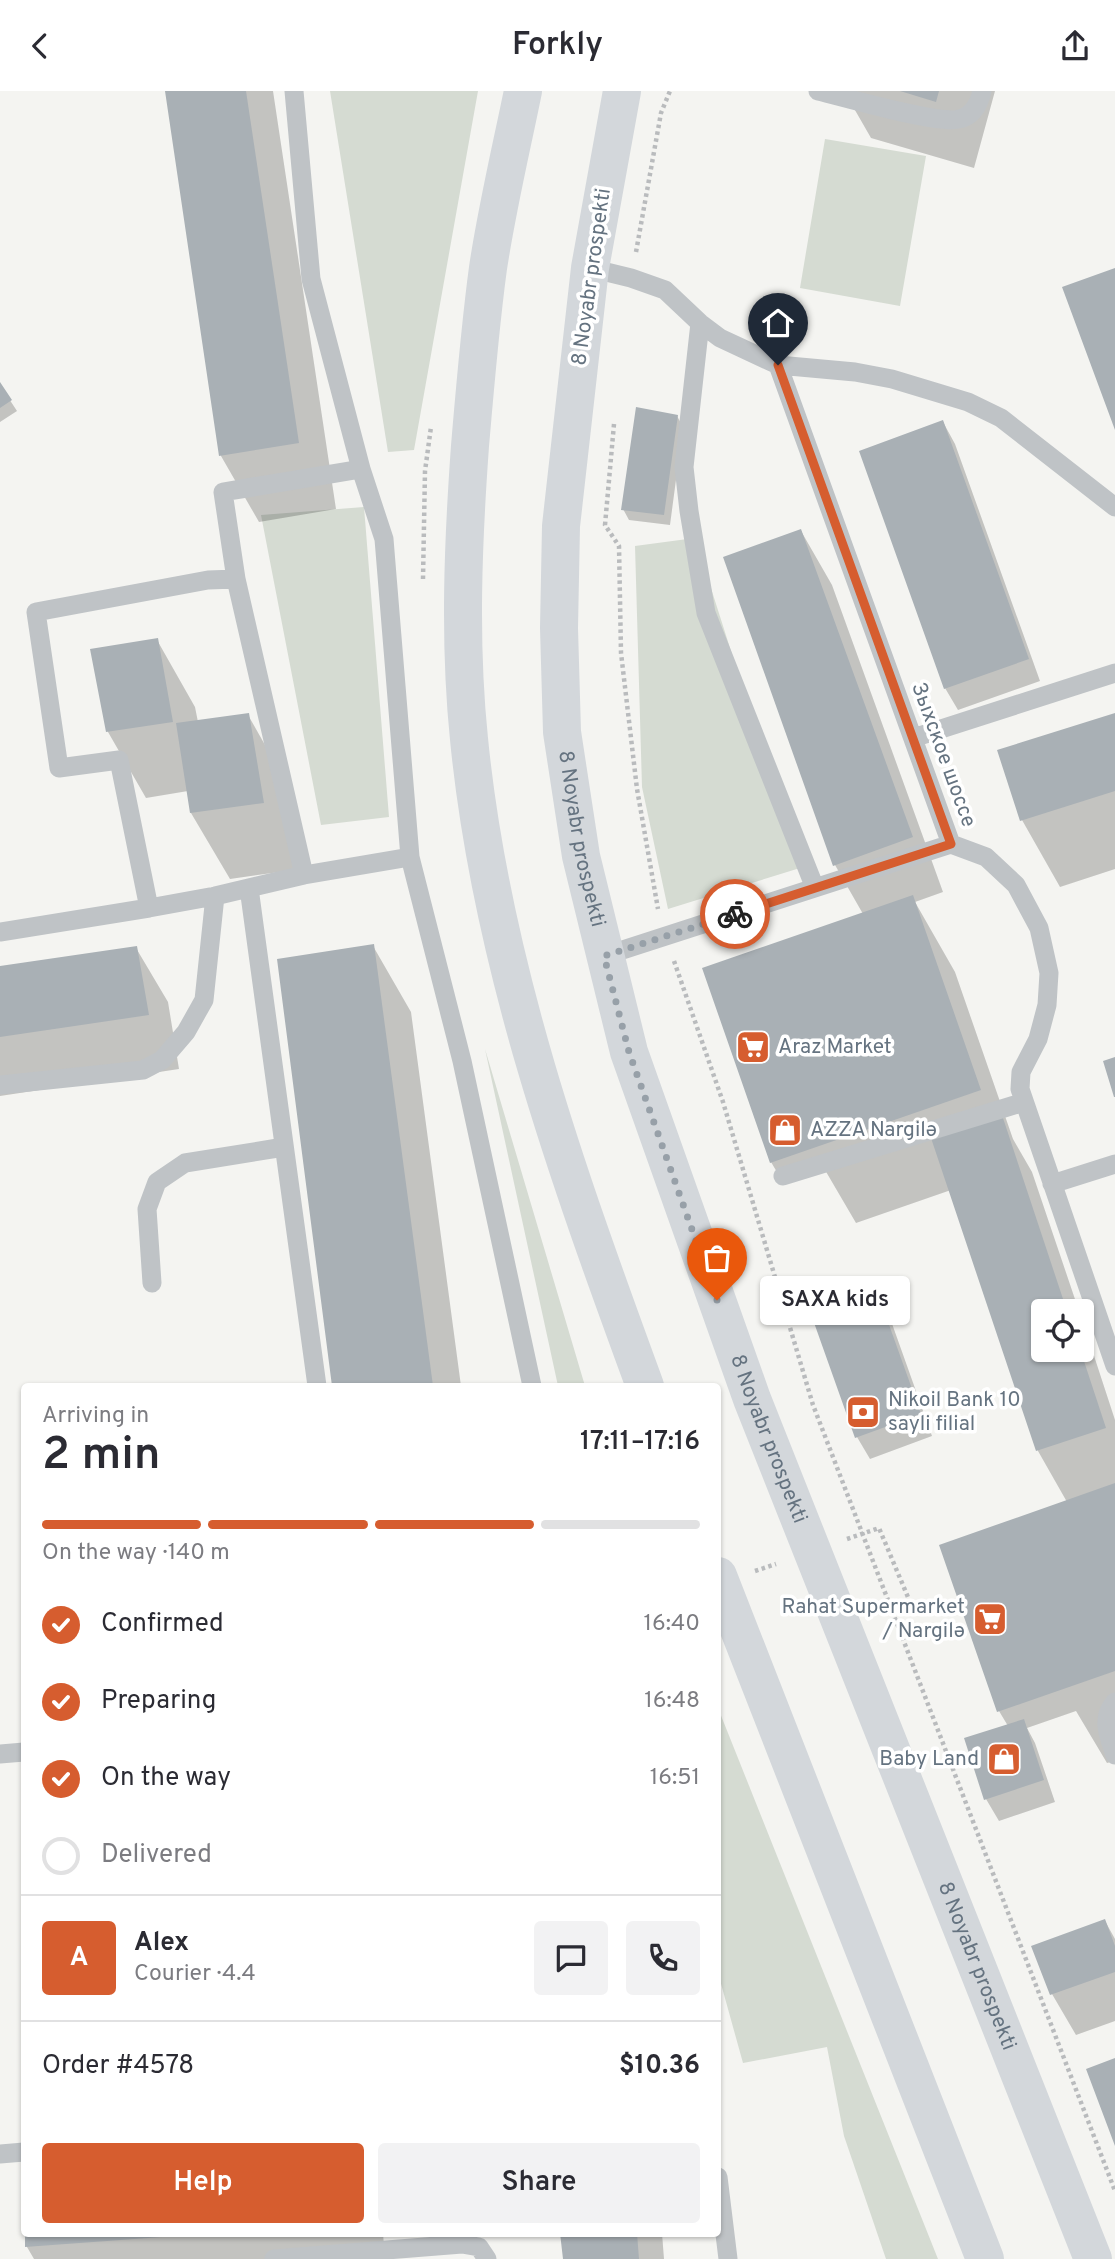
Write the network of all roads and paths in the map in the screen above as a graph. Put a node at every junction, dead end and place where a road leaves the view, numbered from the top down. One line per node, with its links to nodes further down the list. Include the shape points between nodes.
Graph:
1 (294, 91): 9 (lane, via 311,279)
2 (523, 91): 34 (highway, via 489,266 474,397 463,625 469,739 486,865 538,1078)
3 (622, 91): 6 (highway, 8 Noyabr prospekti)
4 (818, 91): 5 (lane, via 958,120 979,103)
5 (982, 91)
6 (590, 268): 7 (lane, via 665,290); 22 (highway, 8 Noyabr prospekti, via 561,526 559,628 562,732 581,856)
7 (700, 323): 8 (lane, via 720,338); 18 (lane, via 684,467 706,613)
8 (778, 365): 10 (lane, via 855,372 968,402 1001,418); 13 (lane, Зыхское шоссе)
9 (361, 469): 11 (lane, via 223,492); 15 (lane, via 384,539)
10 (1115, 506)
11 (236, 579): 16 (lane); 20 (lane, via 208,580 36,612 59,768 119,760)
12 (1115, 673): 13 (lane)
13 (913, 738): 14 (lane, Зыхское шоссе)
14 (951, 844): 18 (lane); 24 (lane, Зыхское шоссе, via 986,857 1016,885 1039,928 1049,973 1047,1006 1038,1039 1021,1072)
15 (410, 857): 16 (lane); 33 (lane, via 462,1061)
16 (304, 875): 17 (lane)
17 (250, 888): 19 (lane); 25 (lane)
18 (815, 888): 22 (lane)
19 (215, 896): 20 (lane); 23 (lane, via 204,1000 186,1032 162,1060 143,1070)
20 (149, 908): 21 (lane)
21 (0, 932)
22 (604, 956): 49 (highway, 8 Noyabr prospekti, via 629,1052 752,1399)
23 (0, 1085)
24 (1024, 1102): 27 (lane); 28 (lane, Зыхское шоссе)
25 (284, 1147): 29 (lane, via 185,1163 157,1182 147,1209); 32 (lane)
26 (1115, 1164): 28 (lane)
27 (783, 1176)
28 (1052, 1184): 30 (lane, Зыхское шоссе)
29 (152, 1283)
30 (1111, 1344): 31 (lane, Зыхское шоссе)
31 (1115, 1366)
32 (317, 1383)
33 (531, 1383)
34 (644, 1383)
35 (879, 1528): 37 (path, via 910,1602)
36 (721, 1584): 48 (highway)
37 (901, 1606)
38 (1115, 1702): 41 (lane, via 1105,1723)
39 (21, 1752): 40 (lane)
40 (0, 1753)
41 (1115, 1755)
42 (21, 2152): 43 (lane)
43 (0, 2154)
44 (721, 2202): 47 (lane)
45 (274, 2259): 46 (lane, via 462,2244 478,2247)
46 (487, 2259)
47 (728, 2259)
48 (985, 2259)
49 (1093, 2259)

